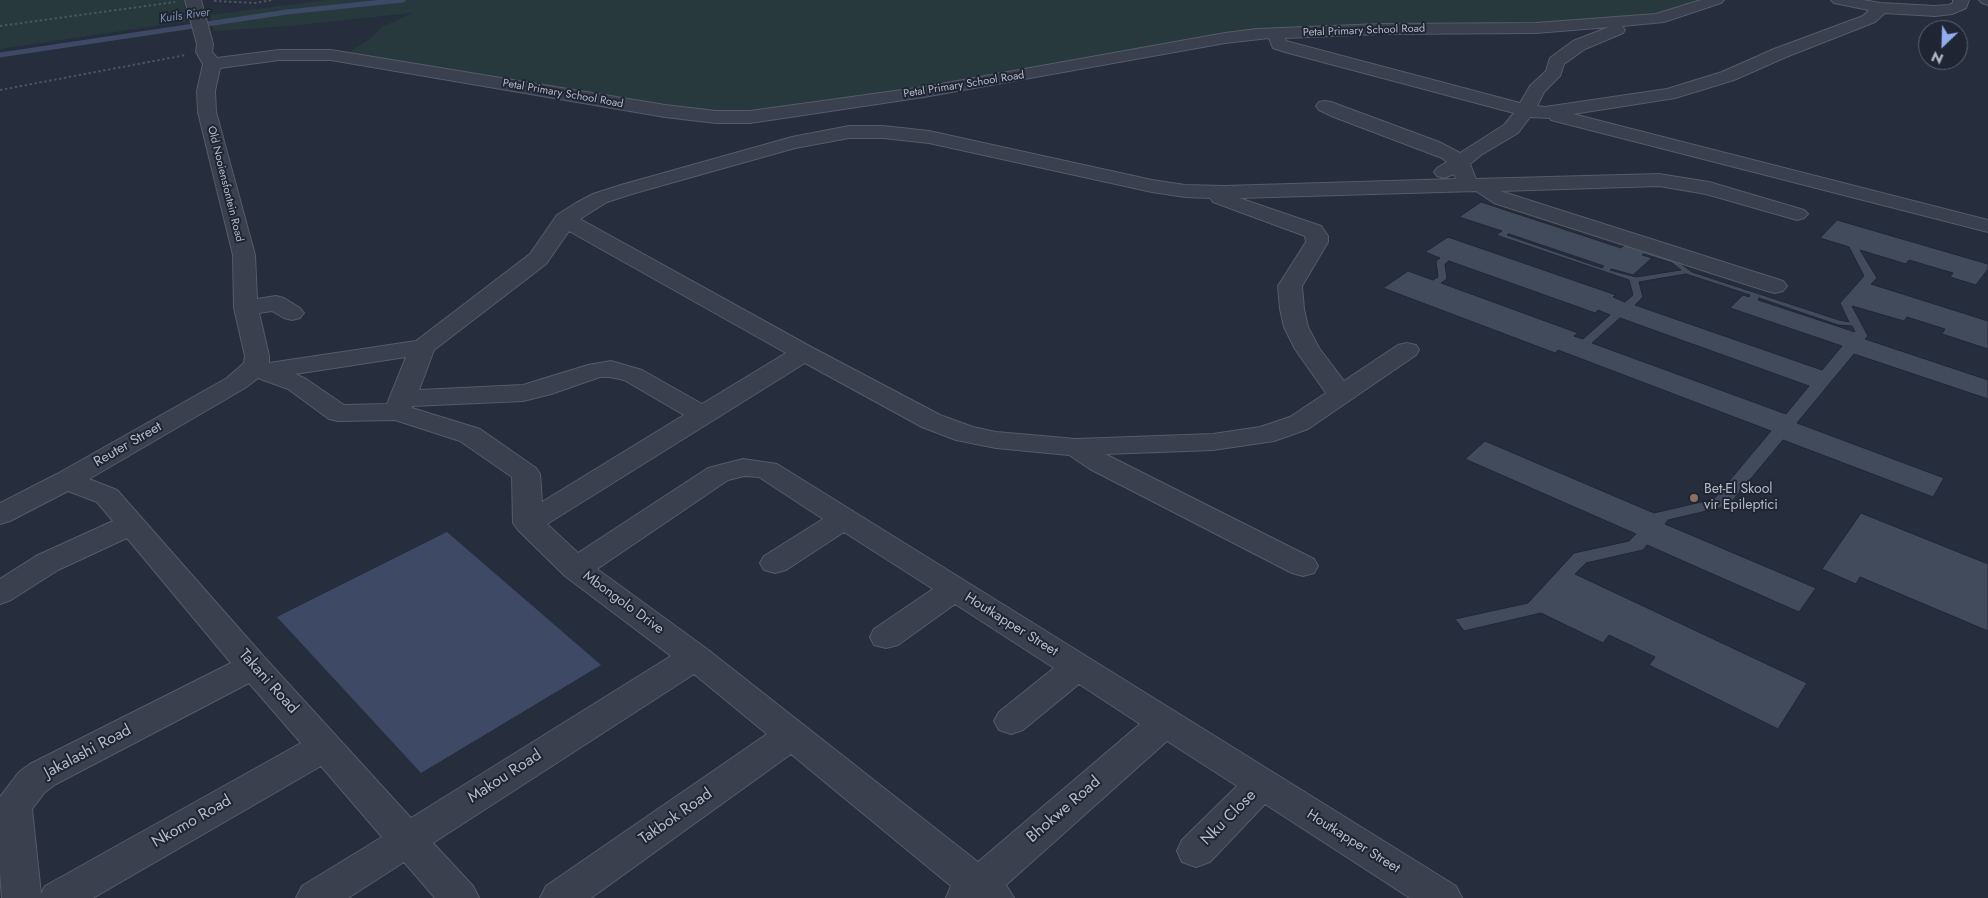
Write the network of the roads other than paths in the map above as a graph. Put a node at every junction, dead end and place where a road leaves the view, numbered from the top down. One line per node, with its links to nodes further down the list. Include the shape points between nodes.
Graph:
1 (1716, 0): 6 (street, Petal Primary School Road)
2 (1839, 0): 5 (street)
3 (1961, 0): 5 (street, via 1961,5 1952,9)
4 (191, 5): 8 (street, Old Nooiensfontein Road)
5 (1881, 8): 12 (street, via 1869,19 1728,76 1669,94)
6 (1658, 19): 7 (street, Petal Primary School Road, via 1536,28); 12 (street, via 1605,33 1574,48 1556,62 1554,72 1536,90)
7 (1278, 33): 9 (street, Petal Primary School Road, via 1191,43); 12 (street, via 1276,41 1283,46)
8 (206, 51): 11 (street, Petal Primary School Road, via 330,55 699,115 750,117); 23 (street, Old Nooiensfontein Road, via 207,112 244,255)
9 (844, 105): 11 (street, Petal Primary School Road); 13 (street)
10 (1325, 106): 15 (street, via 1432,146)
11 (825, 107): 14 (street, via 843,122)
12 (1535, 111): 15 (street); 21 (street)
13 (873, 131): 14 (street); 18 (street, via 929,137 1152,186)
14 (849, 132): 20 (street, via 792,143 628,189 600,198)
15 (1460, 163): 16 (street); 17 (street)
16 (1475, 185): 17 (street); 19 (street, via 1671,181 1709,188); 22 (street, via 1500,199)
17 (1418, 187): 18 (street)
18 (1202, 192): 29 (street, via 1302,226 1317,236 1317,242 1290,286 1292,309 1296,327 1307,349)
19 (1797, 214)
20 (565, 220): 25 (street, via 538,259); 27 (street)
21 (1988, 226)
22 (1775, 286)
23 (246, 308): 24 (street, via 276,303); 28 (street, Old Nooiensfontein Road)
24 (292, 313)
25 (423, 347): 28 (street); 30 (street)
26 (1406, 350): 29 (street)
27 (804, 353): 31 (street); 32 (street, via 931,421 966,434)
28 (259, 371): 30 (street, via 297,384 338,413); 33 (street, Reuter Street)
29 (1341, 395): 32 (street, via 1298,423 1264,435 1214,442)
30 (399, 406): 31 (street, via 542,389 597,370 611,369 633,375); 37 (street, via 470,435 526,474)
31 (702, 415): 37 (street)
32 (1076, 448): 39 (street)
33 (67, 480): 34 (street, Reuter Street); 36 (street, Takani Road, via 107,496)
34 (0, 515)
35 (844, 519): 38 (street); 40 (street, Houtkapper Street, via 767,470 734,468 718,474); 41 (street, Houtkapper Street)
36 (132, 524): 42 (street, via 47,563); 45 (street, Takani Road)
37 (528, 524): 40 (street, Mbongolo Drive)
38 (775, 562)
39 (1303, 566)
40 (576, 569): 44 (street, Mbongolo Drive)
41 (954, 589): 43 (street); 46 (street, Houtkapper Street)
42 (0, 593)
43 (886, 637)
44 (695, 657): 49 (street, Mbongolo Drive); 52 (street, Makou Road)
45 (254, 666): 50 (street, Takani Road); 56 (street, Jakalashi Road, via 32,782 14,809)
46 (1077, 667): 47 (street); 48 (street, Houtkapper Street)
47 (1010, 721)
48 (1165, 722): 51 (street, Houtkapper Street); 54 (street, Bhokwe Road)
49 (792, 735): 54 (street, Mbongolo Drive); 60 (street, Takbok Road)
50 (326, 746): 52 (street, Takani Road); 57 (street, Nkomo Road)
51 (1262, 784): 53 (street, Nku Close); 55 (street, Houtkapper Street)
52 (408, 840): 58 (street, Makou Road); 59 (street, Takani Road)
53 (1196, 851)
54 (979, 894)
55 (1434, 896)
56 (22, 898)
57 (59, 898)
58 (316, 898)
59 (459, 898)
60 (560, 898)

